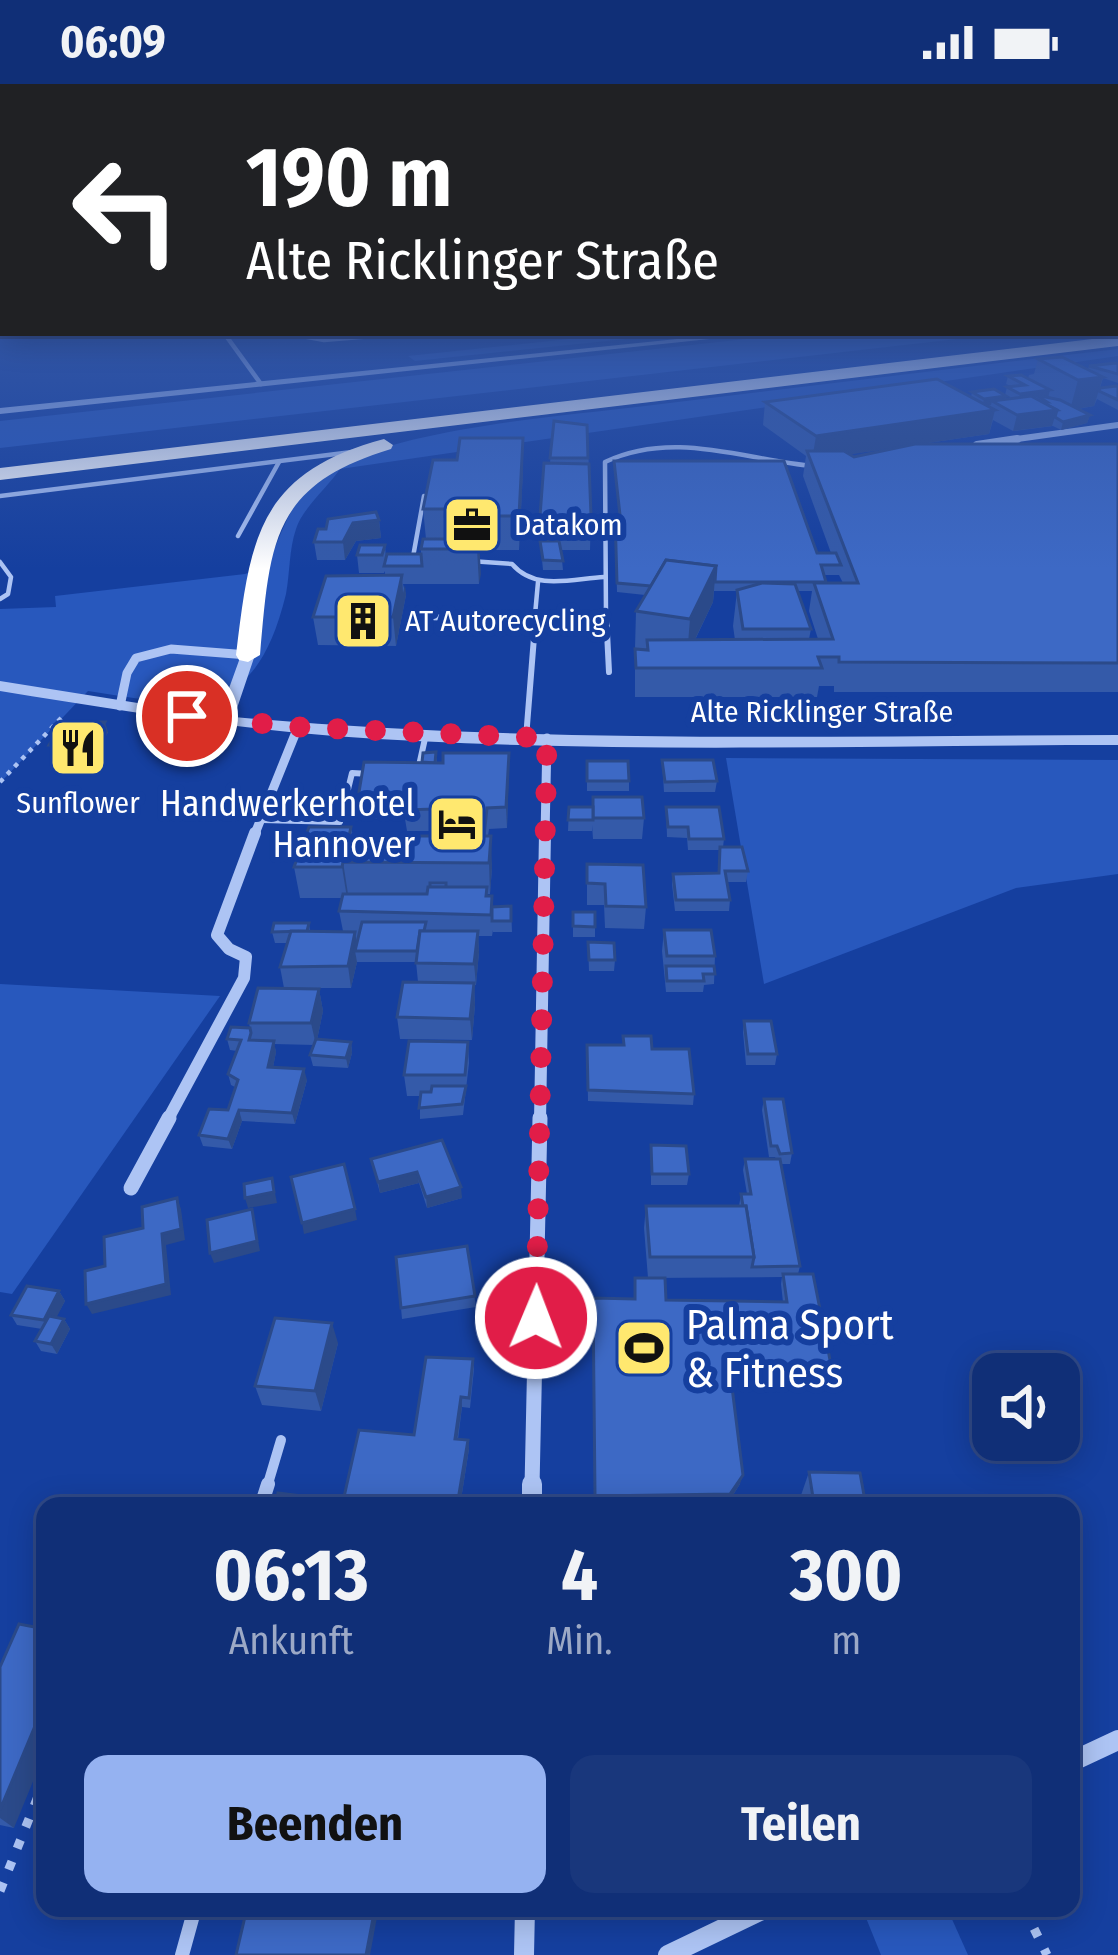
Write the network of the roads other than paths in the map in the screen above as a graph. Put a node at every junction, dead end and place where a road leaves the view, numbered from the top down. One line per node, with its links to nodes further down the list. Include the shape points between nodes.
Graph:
1 (161, 394): 5 (street)
2 (554, 394): 9 (highway)
3 (677, 394): 4 (highway)
4 (647, 398): 8 (highway); 12 (highway)
5 (0, 411)
6 (1118, 425): 7 (street)
7 (972, 446)
8 (353, 452): 10 (lane); 24 (highway, via 314,470 285,501 265,544)
9 (0, 458)
10 (280, 461): 13 (lane); 15 (lane)
11 (822, 466): 19 (lane, via 671,448 612,457 602,466)
12 (0, 473)
13 (0, 496)
14 (424, 496): 16 (lane, via 413,557)
15 (238, 536)
16 (427, 561)
17 (465, 561): 20 (lane, via 512,563)
18 (0, 562): 21 (lane, via 11,577)
19 (604, 578): 20 (lane); 25 (lane)
20 (538, 582): 23 (lane)
21 (0, 598)
22 (413, 617): 23 (lane)
23 (534, 619): 31 (lane)
24 (248, 655): 27 (street, via 145,654 132,662); 28 (street)
25 (609, 672)
26 (0, 686): 27 (street, Alte Ricklinger Straße)
27 (120, 706): 28 (street, Alte Ricklinger Straße)
28 (225, 721): 29 (street, Alte Ricklinger Straße)
29 (298, 727): 30 (street, Alte Ricklinger Straße); 36 (street)
30 (426, 734): 31 (street, Alte Ricklinger Straße); 35 (lane, via 417,775)
31 (526, 738): 32 (street, Alte Ricklinger Straße)
32 (547, 738): 33 (street, Alte Ricklinger Straße); 40 (street)
33 (1118, 740)
34 (388, 774): 36 (lane, via 352,773 340,822)
35 (402, 774)
36 (262, 820): 37 (street, via 217,935 246,957 244,978)
37 (131, 1188)
38 (280, 1440): 39 (lane)
39 (264, 1497)
40 (532, 1497)
41 (1118, 1740): 42 (street)
42 (1080, 1758)
43 (193, 1917): 46 (lane)
44 (525, 1917): 47 (street)
45 (747, 1917): 48 (street)
46 (182, 1955)
47 (524, 1955)
48 (668, 1955)

